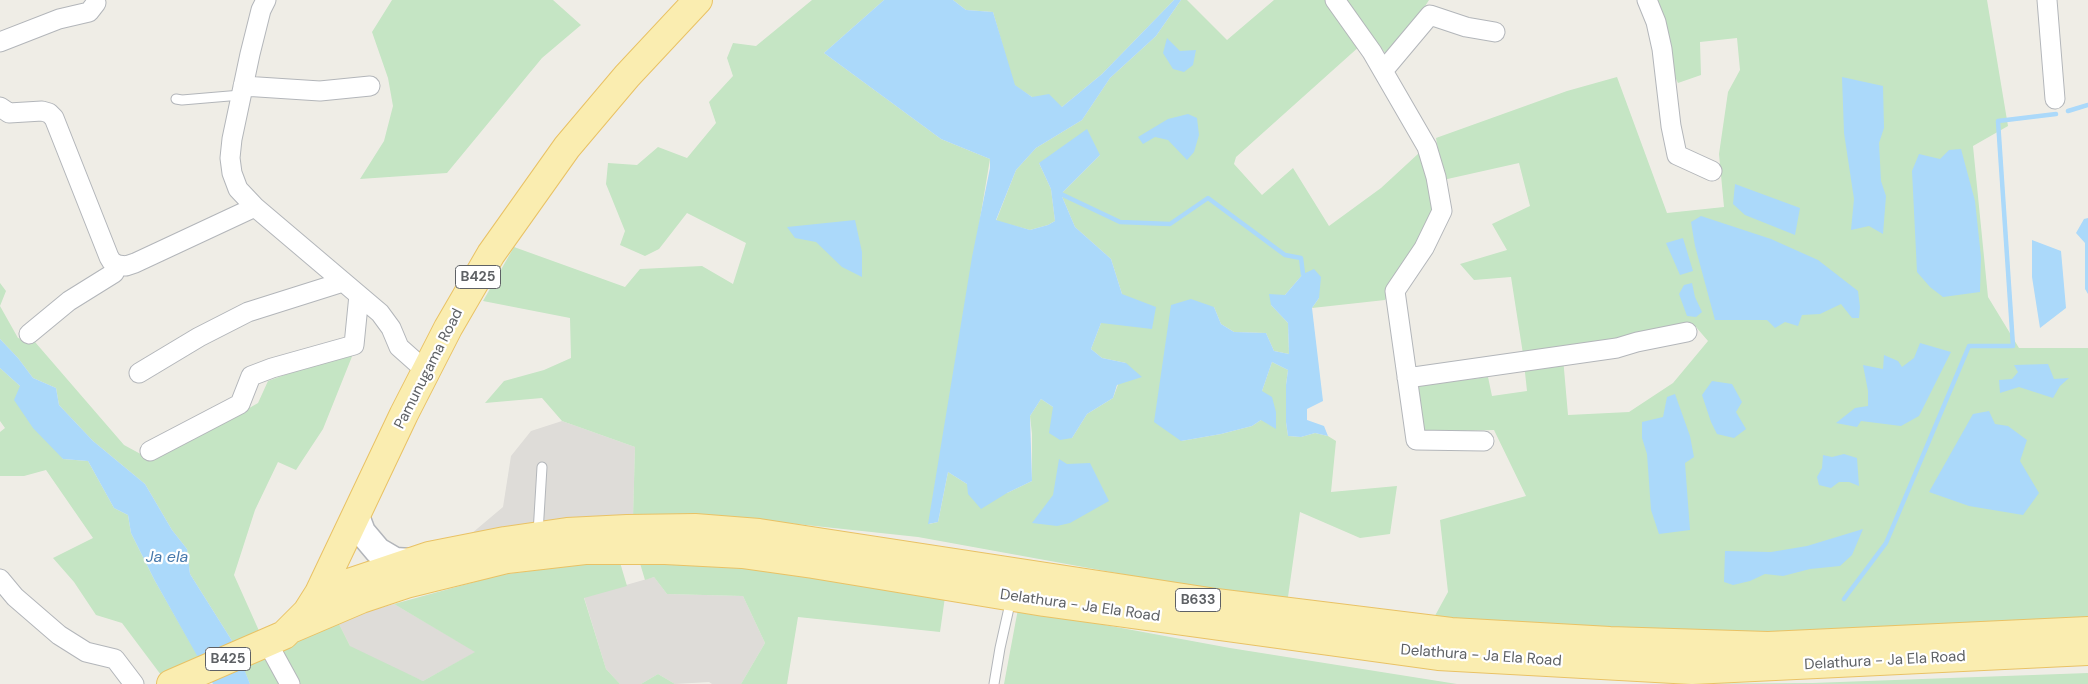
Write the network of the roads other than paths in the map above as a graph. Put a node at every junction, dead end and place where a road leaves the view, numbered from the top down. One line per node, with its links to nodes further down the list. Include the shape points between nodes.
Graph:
1 (266, 0): 11 (street)
2 (698, 0): 22 (main road, Pamunugama Road / B425, via 627,76 567,148 491,254)
3 (1335, 0): 9 (street)
4 (1647, 0): 15 (street, via 1662,49 1677,155)
5 (2047, 0): 13 (street)
6 (96, 3): 8 (street, via 89,12 59,19)
7 (1495, 32): 9 (street, via 1466,28 1430,15)
8 (0, 42)
9 (1383, 71): 24 (street, via 1427,146 1442,211 1424,248 1395,291)
10 (370, 86): 11 (street, via 320,91)
11 (242, 91): 12 (lane); 16 (street, via 230,158 238,189)
12 (176, 99)
13 (2055, 99)
14 (0, 107): 17 (street, via 9,113 42,111 54,118 109,257)
15 (1712, 170)
16 (255, 207): 17 (street, via 135,263); 18 (street)
17 (118, 265): 21 (street, via 114,274 70,301)
18 (343, 282): 19 (street); 23 (street, via 248,312 198,337)
19 (358, 294): 22 (street, via 380,313 399,346); 26 (street, via 354,345 251,376 240,404)
20 (1687, 332): 24 (street, via 1617,348)
21 (29, 334)
22 (426, 372): 28 (main road, Pamunugama Road / B425)
23 (139, 373)
24 (1407, 378): 25 (street, via 1416,440)
25 (1484, 441)
26 (150, 451)
27 (542, 467): 29 (lane)
28 (356, 516): 30 (main road, via 362,532 378,552 395,561); 32 (main road, Pamunugama Road / B425)
29 (538, 536): 30 (main road, Delathura - Ja Ela Road / B633, via 464,548); 36 (main road, Delathura - Ja Ela Road / B633, via 627,529 695,528 759,532 1216,603 1451,632 1768,646)
30 (412, 562): 32 (main road, Delathura - Ja Ela Road / B633)
31 (0, 579): 34 (street)
32 (319, 594): 35 (main road, Pamunugama Road / B425)
33 (1012, 597): 35 (main road, Delathura - Ja Ela Road / B633, via 742,554 586,550 506,559 449,572 362,599); 38 (main road, Delathura - Ja Ela Road / B633, via 1438,656 1692,670); 42 (lane)
34 (8, 601): 40 (street, via 86,652 115,659)
35 (292, 628): 37 (main road, Pamunugama Road / B425)
36 (2088, 631)
37 (267, 642): 39 (main road, Pamunugama Road / B425); 41 (street)
38 (2088, 651)
39 (180, 680)
40 (134, 684)
41 (290, 684)
42 (994, 684)

